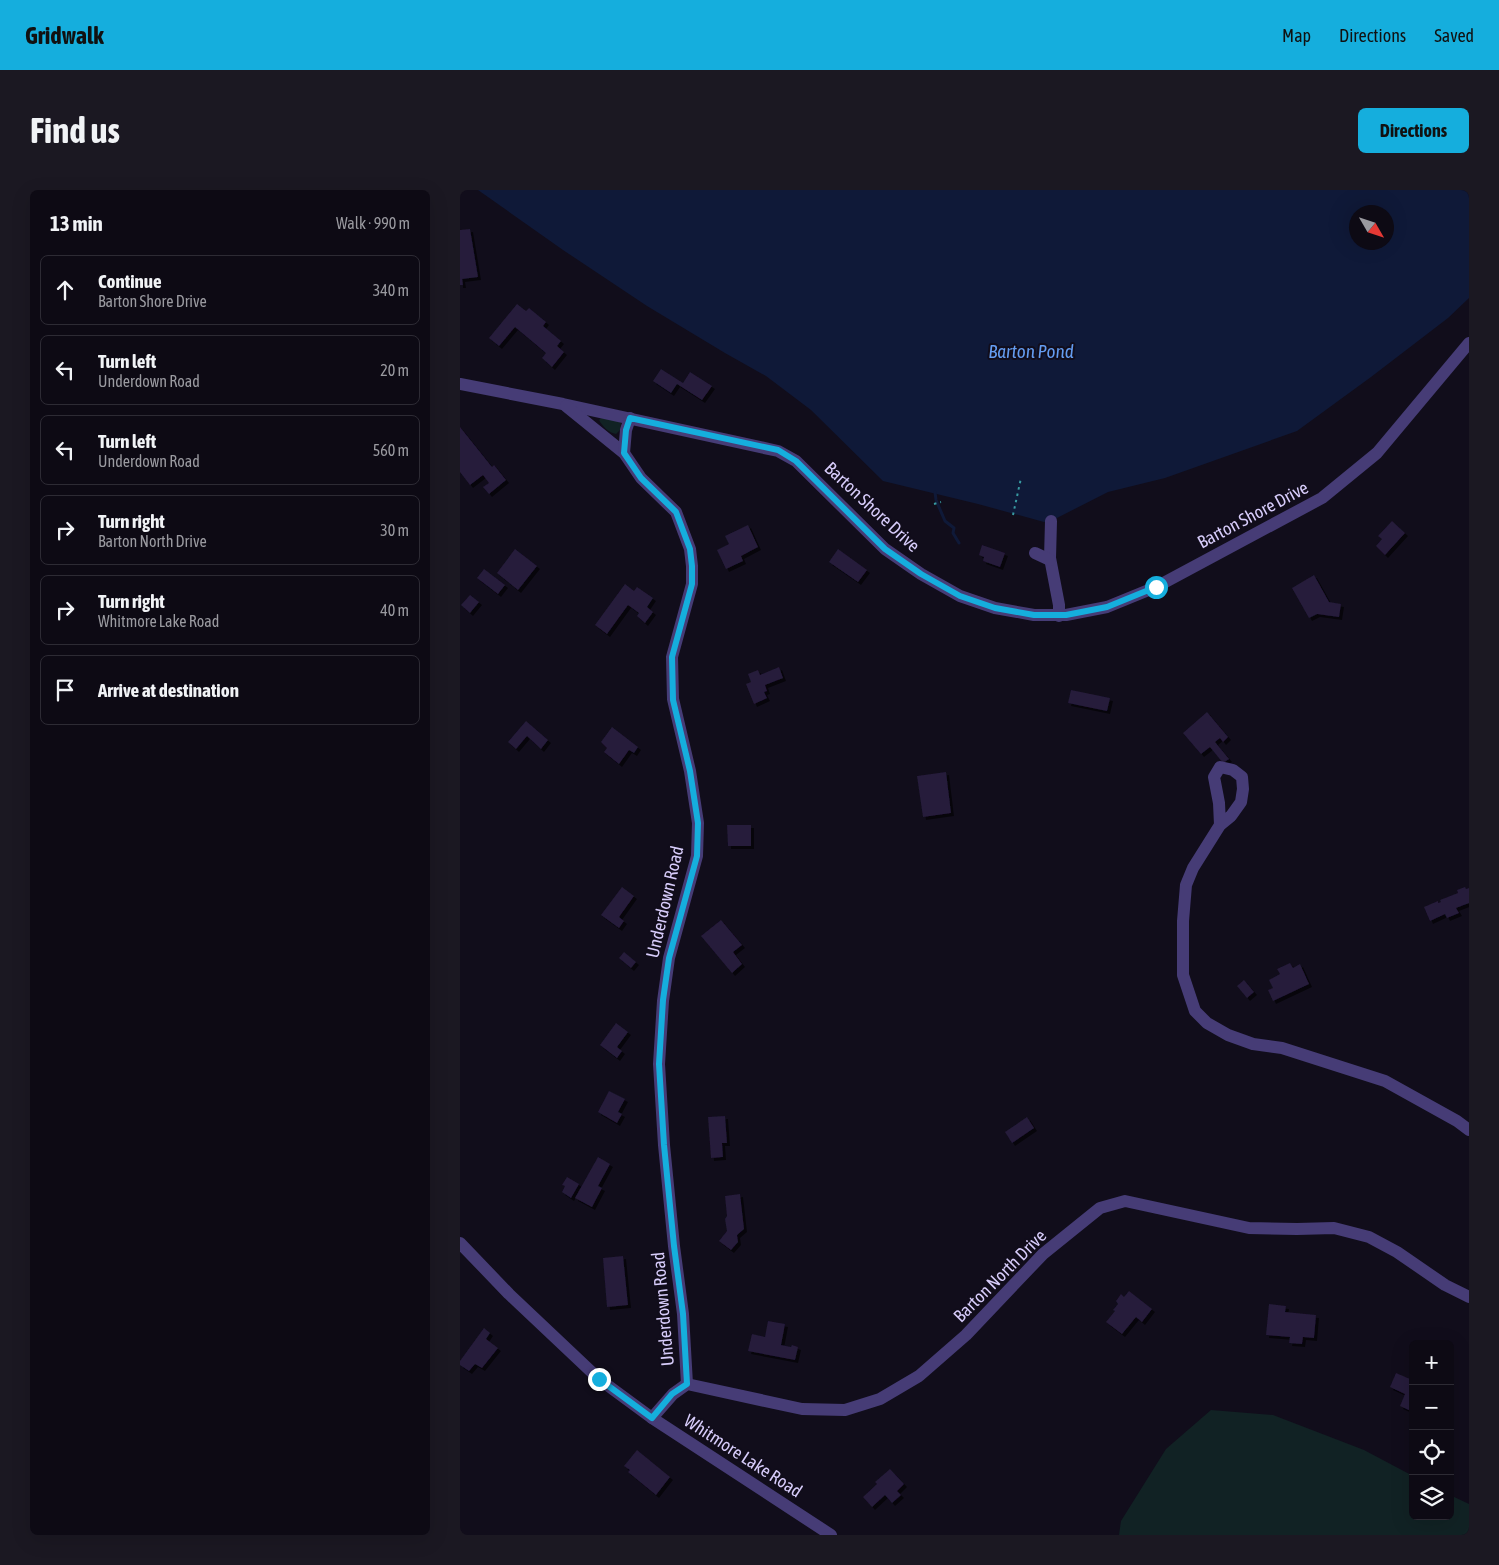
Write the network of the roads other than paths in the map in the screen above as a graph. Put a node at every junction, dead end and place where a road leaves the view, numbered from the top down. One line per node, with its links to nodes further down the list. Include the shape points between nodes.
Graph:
1 (1469, 343): 9 (street, Barton Shore Drive, via 1377,453 1322,498 1156,587 1107,607)
2 (460, 384): 3 (street, Barton Shore Drive)
3 (563, 404): 4 (street, Barton Shore Drive); 5 (street, Underdown Road)
4 (630, 418): 5 (street); 9 (street, Barton Shore Drive, via 778,450 796,461 885,549 921,574 960,596 995,608)
5 (624, 453): 14 (street, Underdown Road, via 641,478 676,512 690,549 692,566 692,584 672,665 673,700 690,771 698,823 697,856 669,958 659,1064)
6 (1051, 521): 8 (street)
7 (1035, 552): 8 (street)
8 (1050, 560): 9 (street)
9 (1060, 616)
10 (1220, 825): 11 (street, via 1186,885 1183,975 1195,1011 1207,1023 1228,1035 1253,1044 1282,1048 1385,1081)
11 (1469, 1130)
12 (460, 1243): 15 (street, Whitmore Lake Road, via 599,1379)
13 (1469, 1297): 14 (street, Barton North Drive, via 1369,1236 1334,1228 1249,1228 1125,1201 1100,1208 1043,1254 966,1335 919,1376 880,1399 845,1410 802,1409)
14 (687, 1384): 15 (street, via 672,1394)
15 (652, 1418): 16 (street, Whitmore Lake Road)
16 (831, 1535)

